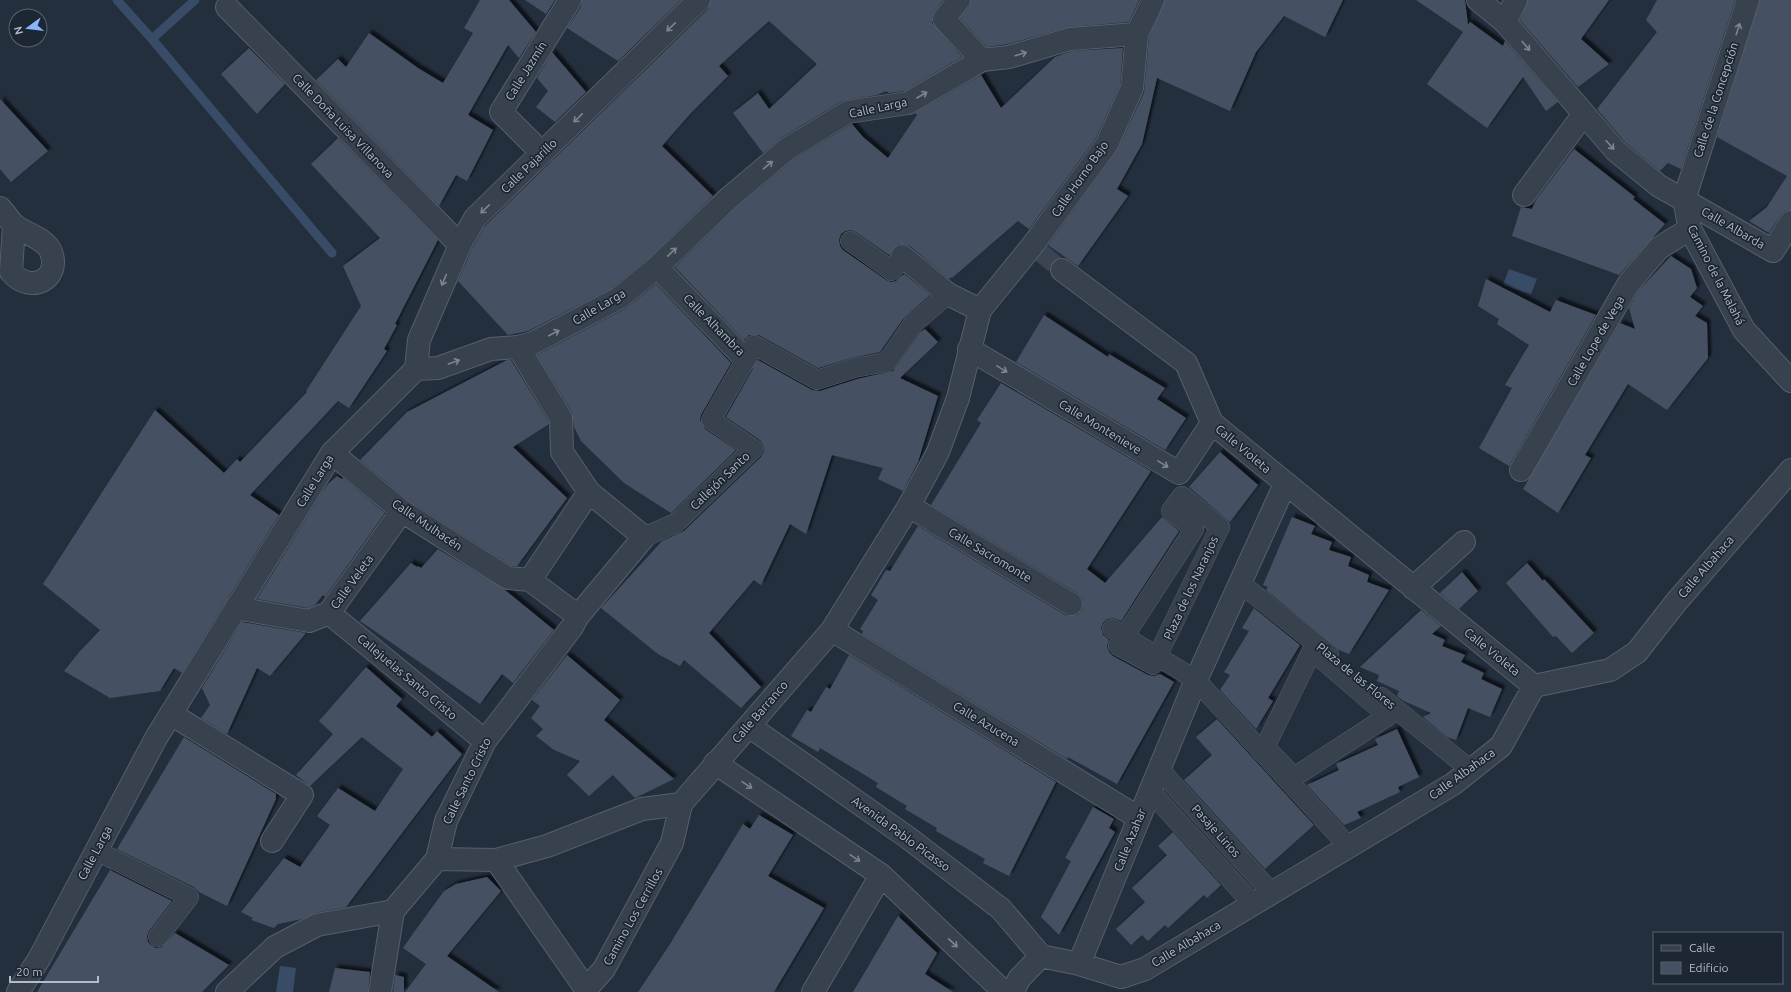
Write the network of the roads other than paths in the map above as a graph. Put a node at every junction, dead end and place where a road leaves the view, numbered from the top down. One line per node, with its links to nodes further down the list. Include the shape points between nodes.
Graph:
1 (570, 0): 13 (street, Calle Jazmín, via 501,112)
2 (699, 0): 13 (street, Calle Pajarillo, one-way to 13)
3 (959, 0): 11 (street, via 944,19)
4 (1153, 0): 10 (street, Calle Horno Bajo)
5 (1478, 0): 9 (street)
6 (1516, 0): 9 (street)
7 (1748, 0): 15 (street, Calle de la Concepción, one-way to 7)
8 (227, 7): 21 (street, Calle Doña Luisa Villanova)
9 (1505, 22): 12 (street, one-way to 12)
10 (1137, 34): 11 (street, Calle Larga, one-way to 10, via 1009,57 1070,38); 26 (street, Calle Horno Bajo, via 1132,88 1107,144 1031,253)
11 (982, 60): 23 (street, Calle Larga, one-way to 11, via 729,198 787,149 848,112 908,103)
12 (1583, 115): 14 (street); 15 (street, one-way to 15, via 1616,152 1659,186)
13 (542, 153): 21 (street, Calle Pajarillo, one-way to 21, via 476,218)
14 (1524, 195)
15 (1684, 200): 17 (street, Calle Albarda, via 1773,251); 19 (street, Camino de la Malahá)
16 (0, 208): 18 (street)
17 (1791, 222)
18 (14, 225)
19 (1690, 229): 31 (street, Camino de la Malahá, via 1744,330); 34 (street, Calle Lope de Vega, via 1659,248 1629,283)
20 (850, 241): 22 (street, via 892,271)
21 (460, 244): 30 (street, Calle Pajarillo, one-way to 30, via 419,340)
22 (902, 256): 25 (street)
23 (657, 267): 27 (street, Calle Larga, one-way to 23, via 533,344 619,298); 29 (street, Calle Alhambra)
24 (1059, 268): 32 (street, Calle Violeta, via 1186,363)
25 (948, 294): 26 (street); 29 (street, Calle Alhambra, via 912,325 887,362 854,368 817,380 754,345)
26 (980, 310): 28 (street, Calle Barranco)
27 (518, 347): 30 (street, Calle Larga, one-way to 27, via 438,368 491,349); 37 (street, via 561,418 562,452)
28 (969, 349): 32 (street, Calle Montenieve, one-way to 32, via 1179,474); 38 (street, Calle Barranco, via 958,398 938,452)
29 (745, 359): 40 (street, Callejón Santo, via 711,420 753,449 676,523)
30 (416, 369): 33 (street, Calle Larga)
31 (1791, 381)
32 (1212, 423): 36 (street, Calle Violeta)
33 (332, 453): 39 (street, Calle Mulhacén); 46 (street, Calle Larga)
34 (1521, 470)
35 (1791, 470): 52 (street, Calle Albahaca, via 1677,601 1637,652 1610,670)
36 (1285, 484): 43 (street); 44 (street, Calle Violeta)
37 (589, 492): 40 (street); 42 (street)
38 (909, 506): 45 (street, Calle Sacromonte); 49 (street, Calle Barranco)
39 (402, 512): 42 (street, Calle Mulhacén, via 508,578); 47 (street, Calle Veleta)
40 (644, 537): 48 (street, Calle Santo Cristo)
41 (1464, 542): 44 (street)
42 (530, 580): 48 (street)
43 (1240, 583): 51 (street); 58 (street, Plaza de las Flores)
44 (1413, 588): 52 (street, Calle Violeta)
45 (1070, 604)
46 (236, 608): 47 (street, Calle Veleta, via 309,621); 53 (street, Calle Larga)
47 (329, 613): 55 (street, Callejuelas Santo Cristo)
48 (578, 616): 55 (street, Calle Santo Cristo)
49 (832, 630): 54 (street, Calle Barranco); 62 (street, Calle Azucena)
50 (1158, 657): 50 (street, Plaza de los Naranjos, via 1118,632 1194,529 1171,510 1182,496 1220,528); 51 (street, Plaza de los Naranjos)
51 (1196, 680): 57 (street, Calle Azahar); 64 (street)
52 (1534, 686): 58 (street, Calle Albahaca, via 1501,746)
53 (171, 714): 63 (street, via 302,795); 65 (street, Calle Larga)
54 (749, 726): 56 (street, Calle Barranco); 73 (street, Avenida Pablo Picasso, via 907,836 1001,909)
55 (485, 741): 66 (street, Calle Santo Cristo, via 446,821)
56 (715, 763): 61 (street, Calle Barranco); 68 (street, one-way to 68)
57 (1159, 769): 60 (street, Calle Azahar); 69 (street, Pasaje Lirios)
58 (1471, 770): 64 (street, Calle Albahaca, via 1453,784)
59 (1294, 777): 59 (street, Plaza de las Flores, via 1265,747 1312,651 1388,716)
60 (1150, 791): 62 (street, Calle Azahar); 70 (street, Pasaje Lirios)
61 (680, 804): 67 (street, via 642,809 547,846); 75 (street, Camino Los Cerrillos, via 672,843 604,970)
62 (1139, 818): 74 (street, Calle Azahar)
63 (272, 841)
64 (1349, 847): 69 (street, Calle Albahaca)
65 (97, 850): 72 (street, via 189,897); 76 (street, Calle Larga, via 39,959)
66 (437, 859): 67 (street); 71 (street, Calle Santo Cristo)
67 (496, 860): 75 (street, Camino Los Cerrillos)
68 (881, 875): 79 (street); 80 (street, one-way to 80)
69 (1272, 893): 70 (street, Calle Albahaca)
70 (1253, 904): 74 (street, Calle Albahaca, via 1145,969 1121,977)
71 (393, 911): 77 (street, via 318,925 275,947); 78 (street)
72 (158, 937)
73 (1041, 956): 74 (street); 81 (street, via 1019,979)
74 (1079, 964)
75 (586, 990)
76 (18, 992)
77 (228, 992)
78 (380, 992)
79 (813, 992)
80 (1004, 992)
81 (1013, 992)

